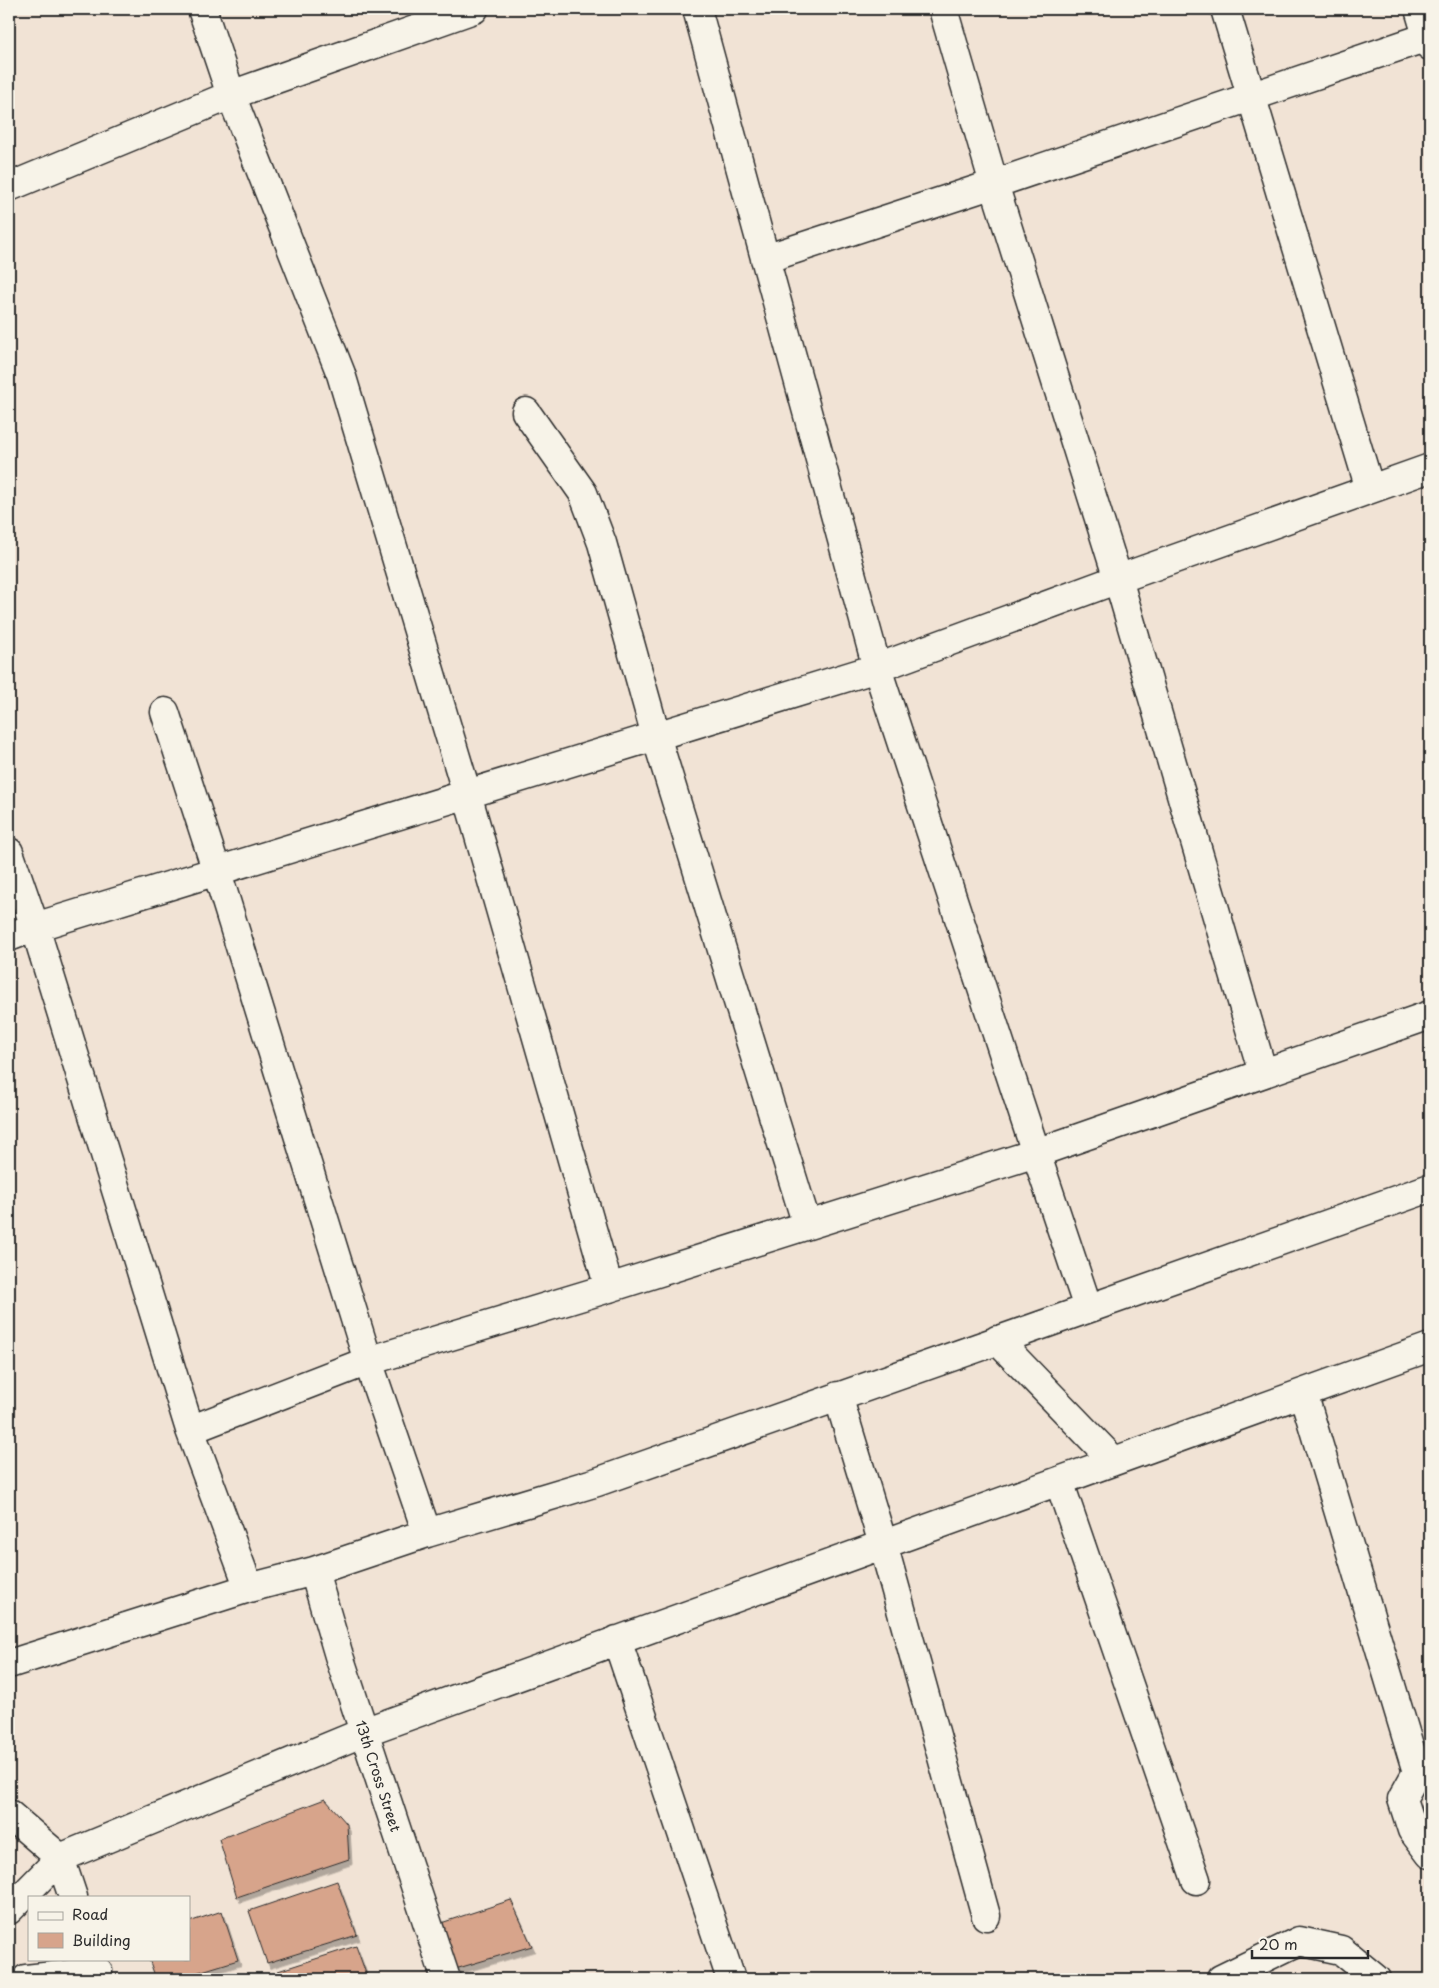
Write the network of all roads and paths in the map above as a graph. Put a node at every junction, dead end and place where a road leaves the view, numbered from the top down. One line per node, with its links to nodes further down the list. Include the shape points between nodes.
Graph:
1 (202, 9): 8 (street)
2 (474, 9): 8 (street)
3 (697, 9): 12 (street)
4 (943, 9): 10 (street)
5 (1225, 9): 9 (street)
6 (1419, 9): 7 (street)
7 (1429, 40): 9 (street)
8 (231, 95): 11 (street); 20 (street, via 341,374)
9 (1251, 97): 10 (street); 15 (street)
10 (994, 184): 12 (street); 16 (street)
11 (9, 187)
12 (766, 259): 17 (street)
13 (526, 412): 19 (street, via 583,493 602,544)
14 (1430, 468): 15 (street)
15 (1370, 489): 16 (street)
16 (1118, 579): 17 (street); 26 (street)
17 (877, 668): 19 (street); 27 (street)
18 (165, 712): 22 (street)
19 (656, 736): 20 (street); 29 (street)
20 (467, 794): 22 (street); 30 (street)
21 (9, 852): 23 (street)
22 (217, 872): 23 (street); 34 (street)
23 (35, 928): 24 (street); 37 (street)
24 (9, 937)
25 (1430, 1015): 26 (street)
26 (1263, 1073): 27 (street)
27 (1036, 1153): 29 (street); 31 (street)
28 (1430, 1188): 31 (street)
29 (807, 1225): 30 (street)
30 (609, 1288): 34 (street)
31 (1088, 1308): 32 (street)
32 (997, 1340): 36 (street); 38 (street)
33 (1430, 1347): 35 (street)
34 (368, 1361): 37 (street); 40 (street)
35 (1303, 1393): 38 (street); 47 (street)
36 (838, 1396): 40 (street, via 596,1482); 41 (street)
37 (190, 1430): 43 (street)
38 (1114, 1461): 39 (street)
39 (1059, 1481): 41 (street); 51 (street)
40 (427, 1533): 42 (street)
41 (883, 1544): 44 (street); 54 (street)
42 (314, 1571): 43 (street); 46 (street, 13th Cross Street)
43 (248, 1588): 45 (street)
44 (617, 1640): 46 (street); 58 (street)
45 (9, 1664)
46 (364, 1732): 50 (street); 57 (street, 13th Cross Street)
47 (1424, 1769): 49 (street, via 1402,1799 1412,1830)
48 (9, 1814): 50 (street)
49 (1430, 1854)
50 (60, 1858): 52 (street); 53 (street)
51 (1196, 1880)
52 (73, 1896)
53 (9, 1910)
54 (986, 1916)
55 (98, 1970): 56 (street)
56 (26, 1979)
57 (446, 1979)
58 (731, 1979)
59 (1221, 1979): 60 (street, via 1299,1941 1341,1950)
60 (1376, 1979)

